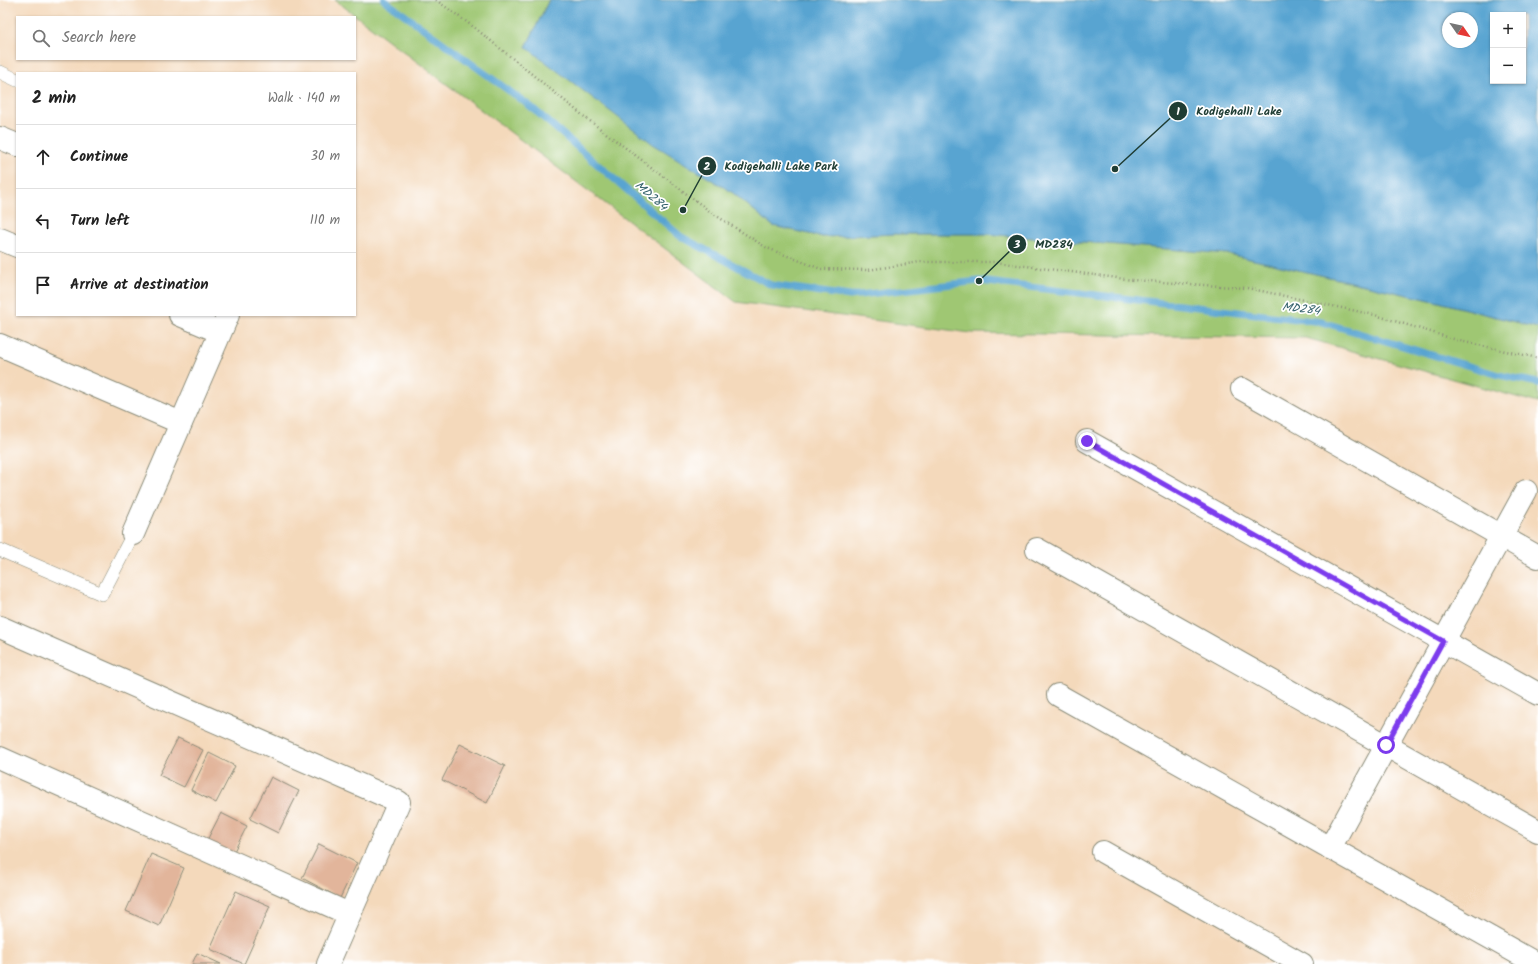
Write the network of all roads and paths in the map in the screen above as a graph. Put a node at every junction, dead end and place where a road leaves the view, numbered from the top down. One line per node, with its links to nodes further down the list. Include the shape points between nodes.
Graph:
1 (436, 0): 11 (path, via 712,213 767,248 821,269 868,270 920,262 995,262 1133,280 1247,288 1375,315 1460,341)
2 (0, 72): 3 (lane)
3 (16, 80)
4 (0, 138): 5 (street)
5 (16, 145)
6 (0, 239): 7 (street)
7 (16, 246)
8 (185, 316): 9 (street)
9 (224, 324): 13 (street)
10 (0, 345): 13 (street)
11 (1538, 358)
12 (1242, 389): 17 (street)
13 (181, 423): 16 (street)
14 (1087, 441): 22 (street)
15 (1526, 491): 17 (street)
16 (133, 534): 19 (lane, via 102,594)
17 (1502, 536): 20 (street); 22 (street)
18 (1037, 548): 25 (street)
19 (0, 550)
20 (1538, 556)
21 (0, 627): 30 (street, via 399,802)
22 (1443, 641): 23 (street); 25 (street)
23 (1538, 694)
24 (1058, 695): 28 (street)
25 (1386, 745): 27 (street); 28 (street)
26 (0, 758): 30 (street)
27 (1538, 831)
28 (1330, 848): 33 (street)
29 (1103, 852): 32 (street)
30 (349, 914): 31 (street)
31 (328, 964)
32 (1302, 964)
33 (1537, 964)

